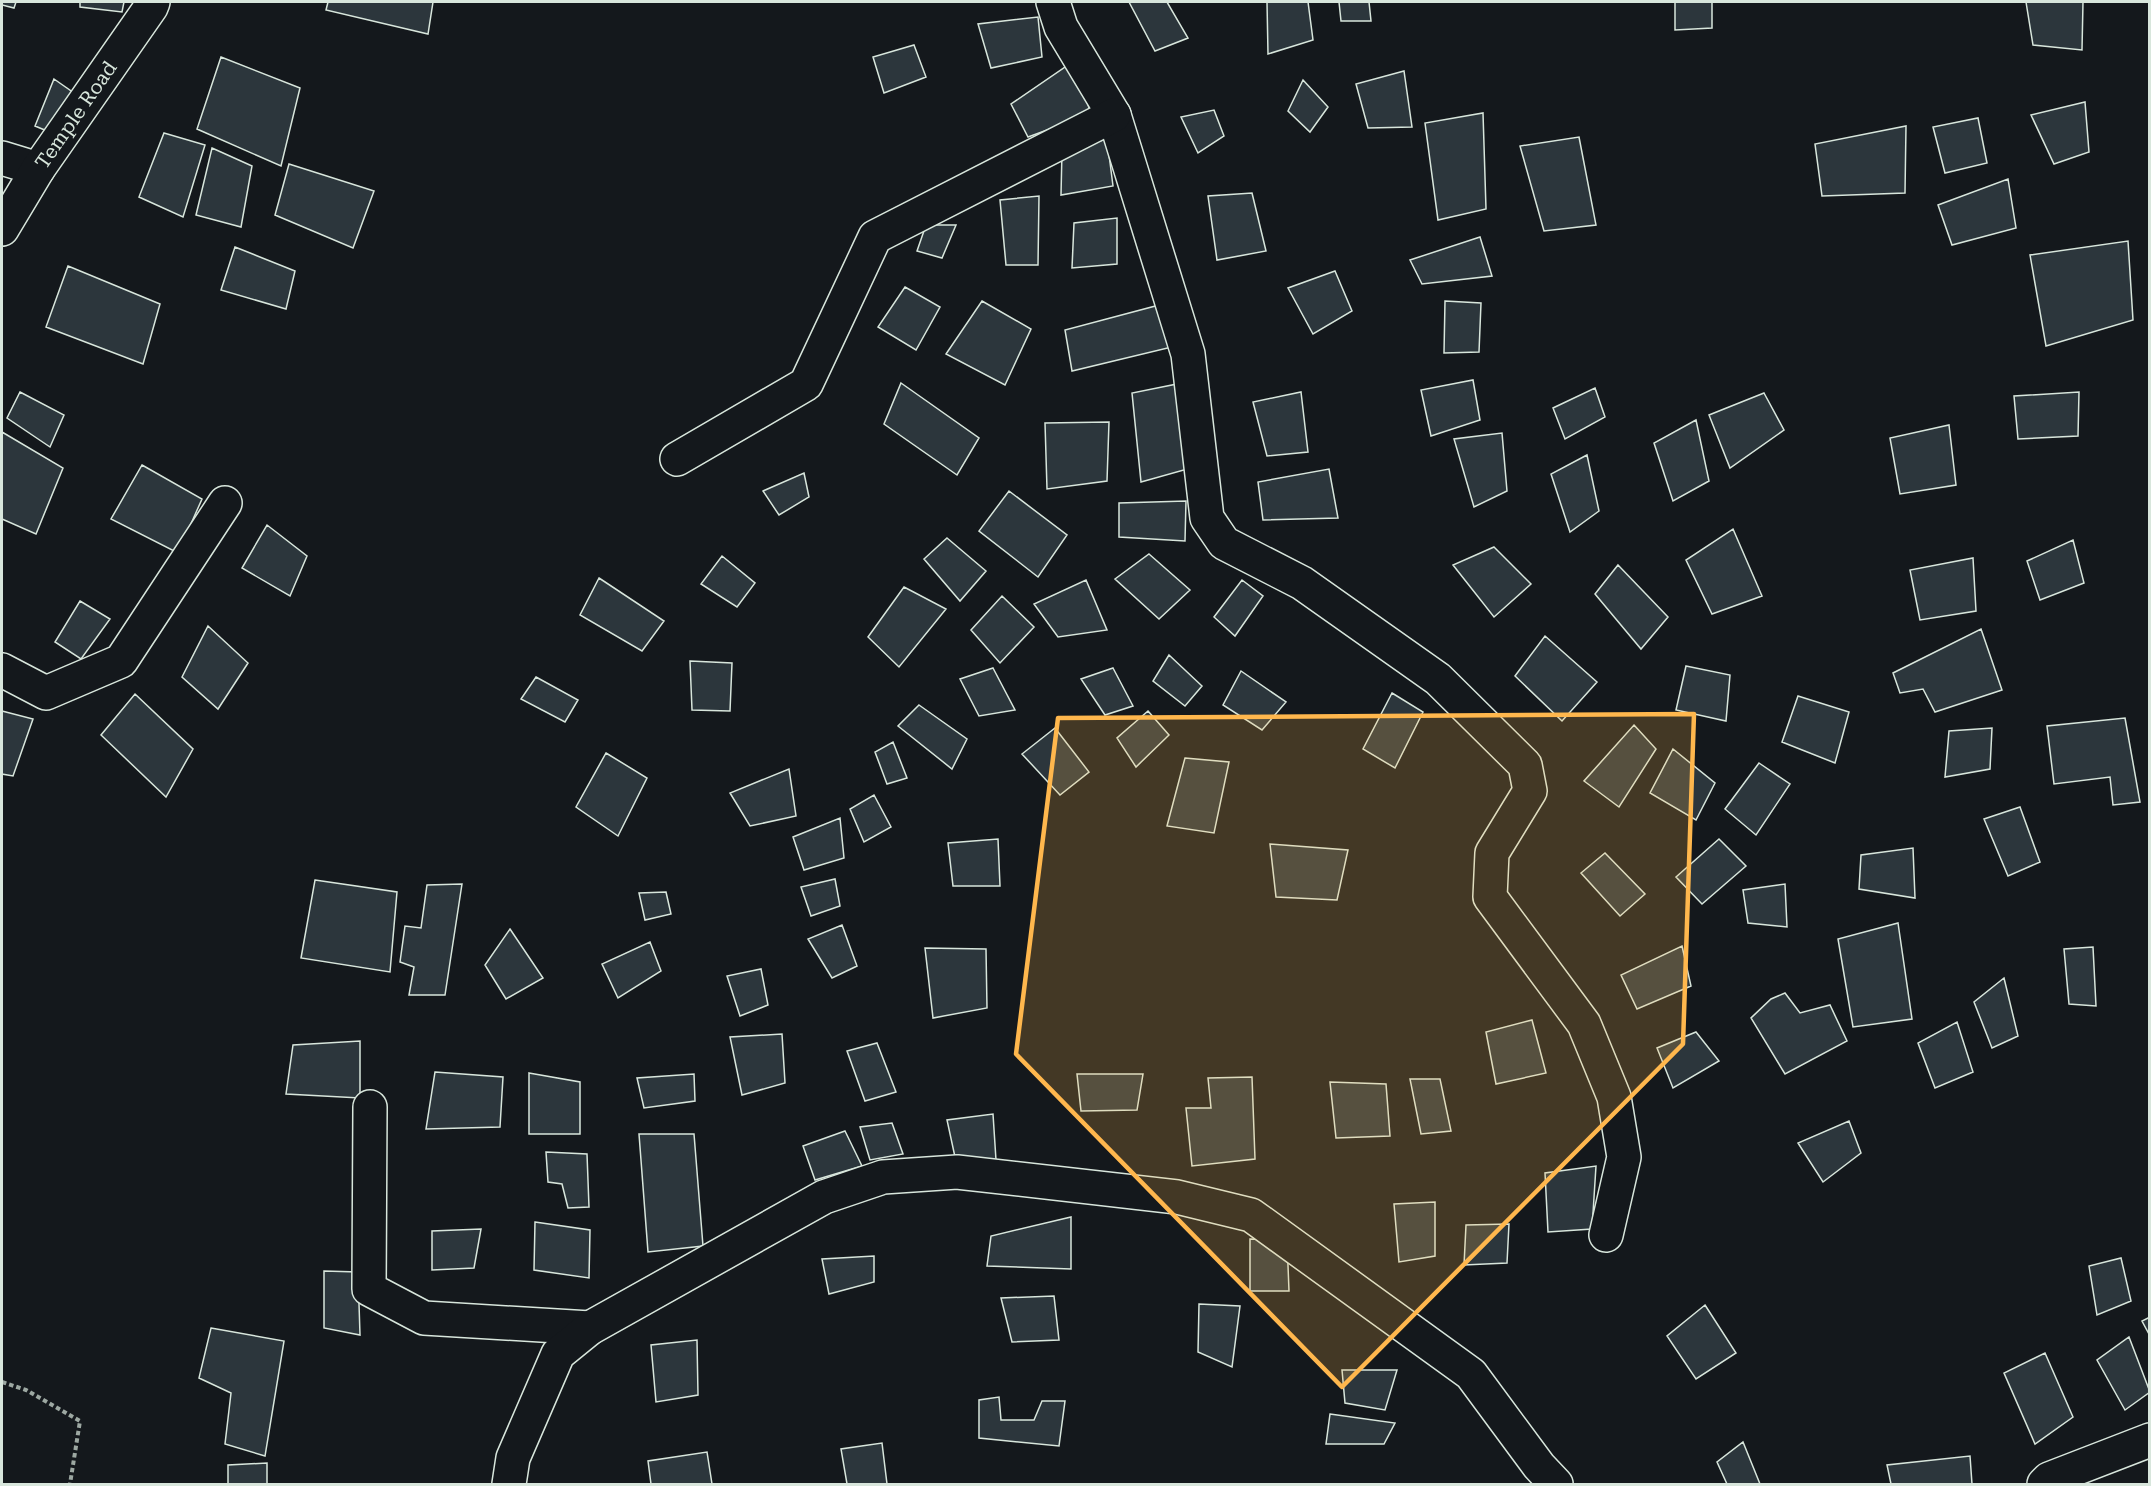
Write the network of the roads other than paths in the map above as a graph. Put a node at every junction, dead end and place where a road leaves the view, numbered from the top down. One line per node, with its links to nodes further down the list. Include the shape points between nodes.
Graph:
1 (153, 2): 5 (street, Temple Road)
2 (1053, 2): 3 (street, via 1061,27)
3 (1114, 114): 7 (street, via 875,237 806,384); 11 (street, via 1188,354 1207,518 1224,543 1302,583 1438,679 1525,765 1530,791 1491,853 1490,897 1584,1024 1614,1097 1624,1157)
4 (2, 158): 5 (street)
5 (38, 169): 6 (street, Temple Road)
6 (2, 229)
7 (677, 459)
8 (225, 503): 9 (street, via 121,661 46,693)
9 (2, 670)
10 (370, 1107): 12 (street, via 369,1289 423,1318)
11 (1606, 1235)
12 (590, 1328): 14 (street, via 558,1354 513,1458); 15 (street, via 824,1197 883,1177 957,1172 1177,1197 1251,1215 1471,1374)
13 (2150, 1440): 16 (street, via 2049,1479)
14 (509, 1485)
15 (1556, 1485)
16 (2044, 1485)

